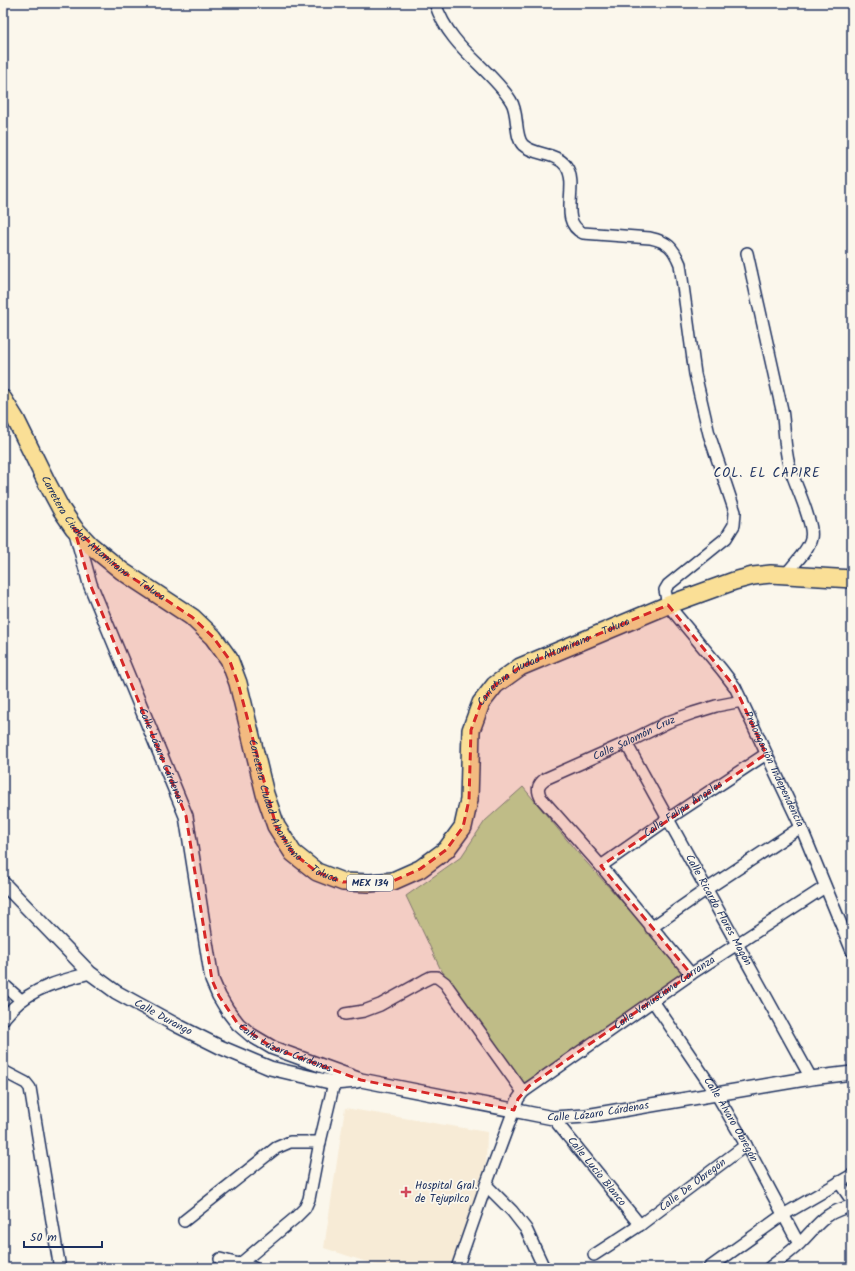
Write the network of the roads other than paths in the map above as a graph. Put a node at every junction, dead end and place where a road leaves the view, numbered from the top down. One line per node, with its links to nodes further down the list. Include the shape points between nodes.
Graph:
1 (435, 3): 7 (street, via 454,37 512,103 522,144 556,158 566,166 570,173 571,220 575,228 583,233 660,240 675,252 680,264 695,374 709,434 735,512 734,525 726,538 666,587)
2 (747, 253): 5 (street, via 782,410 786,452 811,531 809,545)
3 (3, 399): 4 (main road, Carretera Ciudad Altamirano - Toluca / MEX 134, via 61,509)
4 (74, 528): 7 (main road, Carretera Ciudad Altamirano - Toluca / MEX 134, via 122,571 192,617 213,637 229,659 238,683 265,794 276,826 293,853 317,872 343,882 393,881 420,869 446,850 463,827 469,800 471,730 481,703 495,685 520,667); 30 (street, Calle Lázaro Cárdenas, via 90,584 186,816 212,980 218,996 238,1024 251,1035 273,1048)
5 (785, 575): 6 (main road, Carretera Ciudad Altamirano - Toluca / MEX 134); 7 (main road, Carretera Ciudad Altamirano - Toluca / MEX 134, via 753,576)
6 (852, 579)
7 (668, 605): 8 (street, Prolongación Independencia, via 722,670)
8 (742, 701): 9 (street, Calle Salomón Cruz, via 716,706 668,722); 10 (street, Prolongación Independencia)
9 (626, 743): 11 (street, Calle Ricardo Flores Magón); 13 (street, Calle Salomón Cruz, via 545,779 538,788 541,798)
10 (766, 754): 11 (street, Calle Felipe Ángeles); 12 (street, Prolongación Independencia)
11 (668, 819): 13 (street, Calle Felipe Ángeles); 16 (street, Calle Ricardo Flores Magón)
12 (800, 828): 15 (street, Prolongación Independencia); 16 (street)
13 (601, 866): 17 (street)
14 (3, 883): 20 (street, Calle Durango)
15 (825, 887): 18 (street, Calle Venustiano Carranza); 19 (street, Prolongación Independencia)
16 (707, 889): 17 (street); 18 (street, Calle Ricardo Flores Magón)
17 (652, 928): 21 (street)
18 (737, 945): 21 (street, Calle Venustiano Carranza); 29 (street, Calle Ricardo Flores Magón)
19 (852, 951)
20 (90, 973): 23 (street, via 44,987); 31 (street, Calle Durango, via 116,992 220,1047 270,1068)
21 (691, 974): 24 (street, Calle Venustiano Carranza)
22 (3, 984): 23 (street)
23 (21, 1000): 26 (street)
24 (653, 1002): 32 (street, Calle Venustiano Carranza); 33 (street, Calle Álvaro Obregón)
25 (344, 1014): 32 (street, via 380,1006 425,980 437,977 445,983)
26 (3, 1018)
27 (3, 1071): 50 (street, via 26,1083 30,1088)
28 (852, 1073): 29 (street, Calle Lázaro Cárdenas)
29 (811, 1078): 33 (street, Calle Lázaro Cárdenas)
30 (360, 1080): 31 (street, Calle Durango); 34 (street, Calle Lázaro Cárdenas)
31 (334, 1083): 36 (street)
32 (523, 1092): 34 (street, Calle Venustiano Carranza)
33 (717, 1095): 35 (street, Calle Lázaro Cárdenas, via 586,1116); 37 (street, Calle Álvaro Obregón)
34 (514, 1110): 35 (street, Calle Lázaro Cárdenas); 40 (street, Calle Venustiano Carranza)
35 (553, 1118): 45 (street, Calle Lucio Blanco)
36 (320, 1142): 44 (street, via 290,1142 276,1148); 49 (street, via 305,1208)
37 (746, 1145): 43 (street, Calle Álvaro Obregón); 45 (street, Calle De Obregón)
38 (852, 1175): 39 (street)
39 (839, 1182): 41 (street); 43 (street)
40 (486, 1184): 52 (street, Calle Venustiano Carranza); 53 (street, via 526,1229)
41 (852, 1201)
42 (852, 1206): 46 (street, via 840,1209 820,1221)
43 (783, 1215): 46 (street, Calle Álvaro Obregón); 54 (street)
44 (184, 1221)
45 (640, 1225): 47 (street, Calle De Obregón)
46 (799, 1244): 55 (street)
47 (594, 1255)
48 (220, 1259): 49 (street)
49 (240, 1264): 51 (street)
50 (58, 1268)
51 (254, 1268)
52 (457, 1268)
53 (544, 1268)
54 (708, 1268)
55 (769, 1268)

